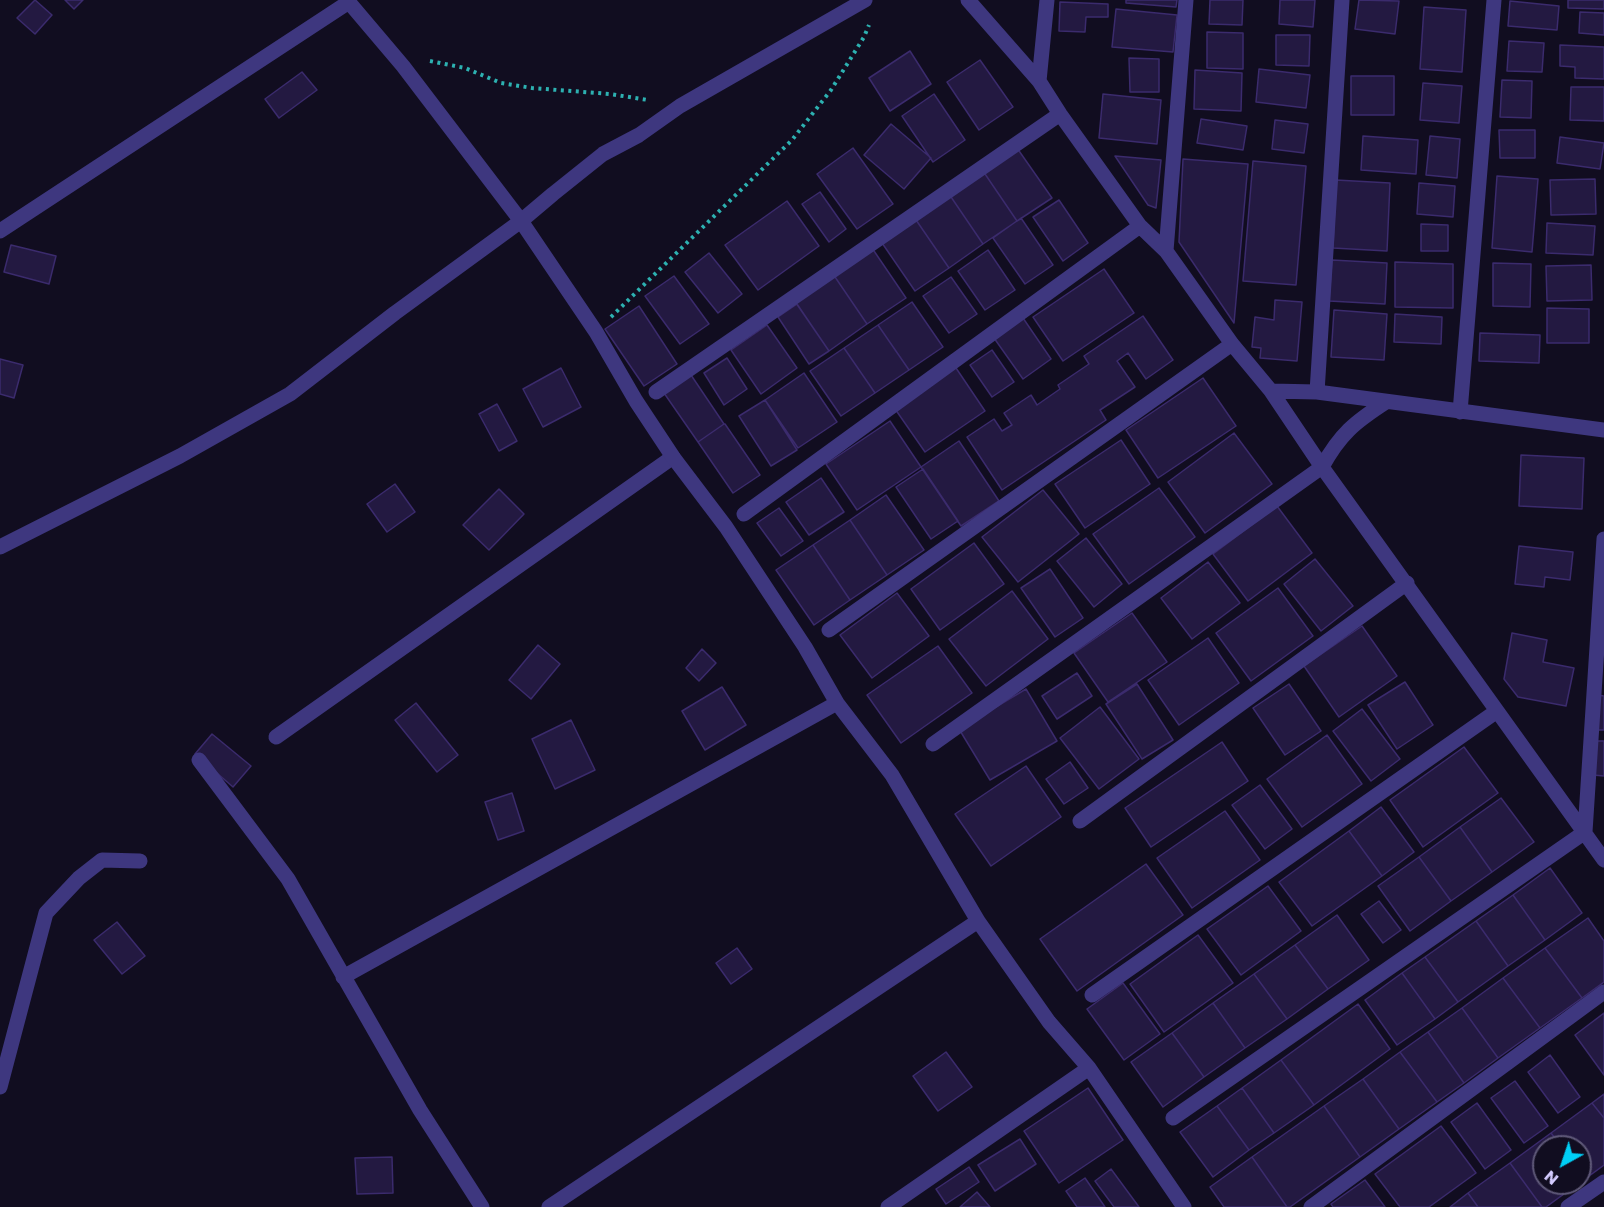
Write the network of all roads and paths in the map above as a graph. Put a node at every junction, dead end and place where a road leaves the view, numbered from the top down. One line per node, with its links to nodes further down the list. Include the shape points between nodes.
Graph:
1 (865, 0): 11 (street)
2 (968, 0): 10 (street)
3 (1047, 0): 10 (street)
4 (1186, 0): 16 (street)
5 (1342, 0): 21 (street)
6 (1494, 0): 23 (street)
7 (348, 1): 9 (street); 15 (street)
8 (872, 18): 17 (path, via 831,90 792,140)
9 (403, 66): 11 (path, via 431,61 465,68 501,83); 13 (street)
10 (1039, 81): 12 (street)
11 (680, 106): 13 (street, via 603,154)
12 (1060, 114): 14 (street); 20 (street)
13 (521, 221): 17 (street); 29 (street, via 290,394 180,456)
14 (1140, 226): 16 (street); 27 (street)
15 (0, 231)
16 (1166, 251): 18 (street)
17 (596, 332): 25 (street)
18 (1232, 344): 19 (street); 31 (street)
19 (1271, 391): 21 (street); 26 (street)
20 (656, 392)
21 (1317, 392): 22 (street)
22 (1386, 402): 23 (street); 26 (street, via 1346,431)
23 (1460, 412): 24 (street)
24 (1604, 430)
25 (673, 457): 32 (street, via 726,527); 34 (street)
26 (1322, 466): 30 (street); 35 (street)
27 (744, 514)
28 (1604, 539): 38 (street)
29 (0, 547)
30 (1407, 583): 33 (street); 37 (street)
31 (829, 630)
32 (837, 703): 41 (street, via 892,775); 42 (street)
33 (1497, 711): 38 (street); 44 (street)
34 (276, 737)
35 (933, 744)
36 (199, 760): 42 (street, via 288,879)
37 (1080, 821)
38 (1585, 832): 39 (street); 47 (street)
39 (1604, 860)
40 (140, 861): 46 (street, via 102,860 46,913)
41 (978, 921): 45 (street, via 1049,1022); 50 (street)
42 (343, 977): 49 (street)
43 (1604, 992): 53 (street)
44 (1092, 995)
45 (1089, 1068): 51 (street); 52 (street)
46 (0, 1087)
47 (1173, 1118)
48 (1604, 1182): 54 (street)
49 (482, 1207)
50 (549, 1207)
51 (888, 1207)
52 (1184, 1207)
53 (1311, 1207)
54 (1568, 1207)

